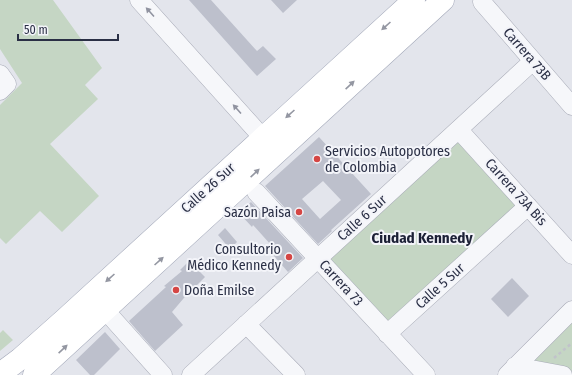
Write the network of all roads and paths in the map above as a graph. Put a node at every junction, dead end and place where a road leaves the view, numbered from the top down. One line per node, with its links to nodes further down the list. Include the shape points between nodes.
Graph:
1 (139, 0): 10 (street, one-way to 1)
2 (414, 0): 10 (main road, Calle 26 Sur, one-way to 10)
3 (443, 0): 10 (main road, Calle 26 Sur, one-way to 3)
4 (482, 2): 5 (street, Carrera 73B)
5 (533, 61): 8 (street, Carrera 73B); 9 (street, Calle 6 Sur)
6 (0, 74): 7 (street, via 7,84)
7 (0, 91)
8 (572, 106)
9 (459, 130): 12 (street, Carrera 73A Bis); 14 (street, Calle 6 Sur)
10 (270, 146): 15 (main road, Calle 26 Sur, one-way to 10); 20 (main road, Calle 26 Sur, one-way to 20, via 65,319)
11 (256, 192): 14 (street, Carrera 73)
12 (528, 206): 13 (street, Carrera 73A Bis); 18 (street, Calle 5 Sur)
13 (572, 255)
14 (318, 259): 17 (street, Calle 6 Sur); 18 (street, Carrera 73)
15 (105, 310): 21 (main road, Calle 26 Sur, one-way to 15); 22 (street)
16 (572, 310): 19 (street)
17 (246, 324): 23 (street, Calle 6 Sur); 24 (street)
18 (388, 334): 25 (street, Carrera 73)
19 (511, 371): 26 (street)
20 (7, 373)
21 (34, 375)
22 (163, 375)
23 (191, 375)
24 (296, 375)
25 (426, 375)
26 (563, 375)

